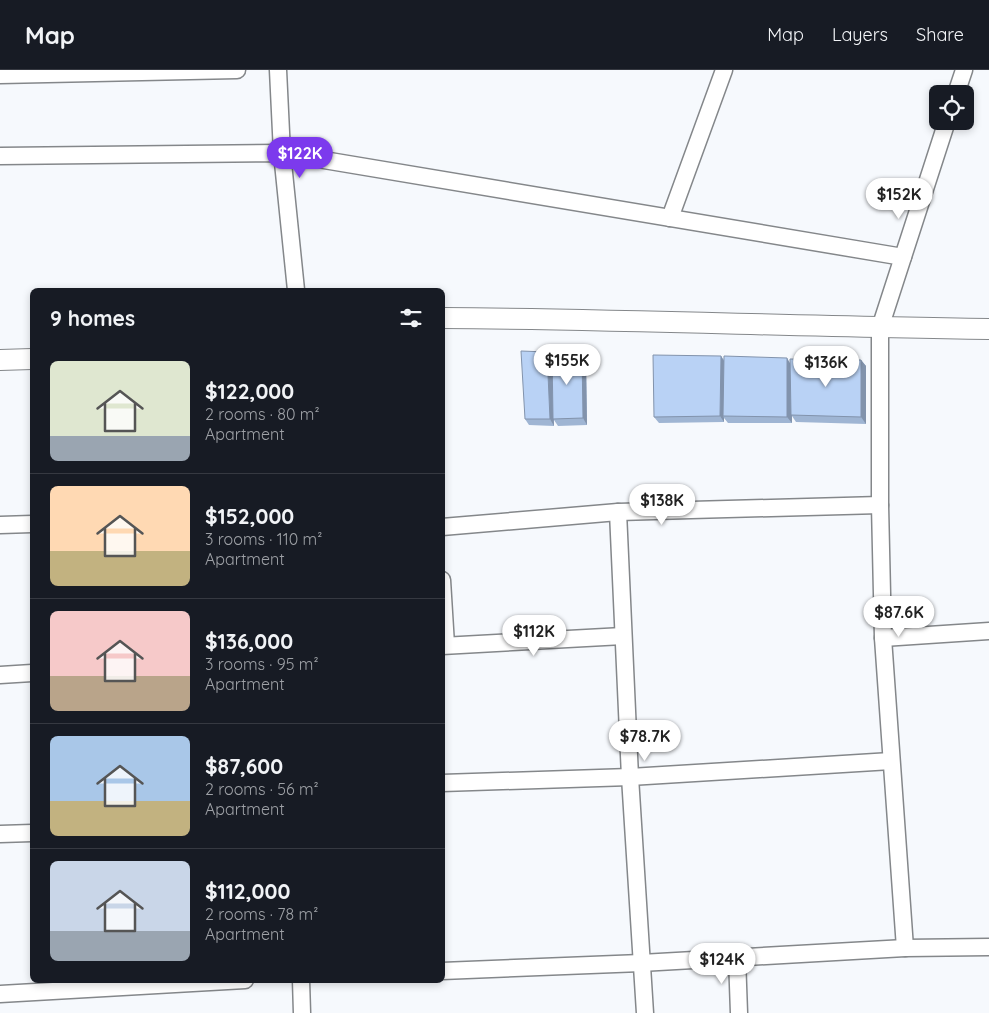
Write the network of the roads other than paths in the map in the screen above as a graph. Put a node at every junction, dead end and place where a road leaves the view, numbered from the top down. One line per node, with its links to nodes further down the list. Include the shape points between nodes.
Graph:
1 (237, 70): 5 (street)
2 (278, 70): 8 (street)
3 (724, 70): 10 (street)
4 (964, 70): 6 (street)
5 (0, 75)
6 (959, 85)
7 (944, 130): 11 (street)
8 (282, 153): 9 (street); 10 (street); 12 (street)
9 (0, 156)
10 (670, 218): 11 (street)
11 (903, 257): 14 (street)
12 (296, 288)
13 (445, 318): 14 (street, via 568,318)
14 (880, 328): 15 (street); 18 (street)
15 (989, 329)
16 (30, 359): 17 (street)
17 (0, 360)
18 (880, 505): 19 (street); 25 (street)
19 (618, 512): 22 (street); 24 (street)
20 (30, 524): 21 (street)
21 (0, 525)
22 (445, 527)
23 (989, 631): 25 (street)
24 (623, 636): 26 (street); 30 (street)
25 (883, 638): 29 (street)
26 (445, 646)
27 (30, 673): 28 (street)
28 (0, 675)
29 (891, 761): 30 (street); 35 (street)
30 (630, 777): 31 (street); 37 (street)
31 (445, 783)
32 (0, 834): 33 (street)
33 (30, 834)
34 (989, 946): 35 (street)
35 (906, 948): 36 (street)
36 (737, 957): 37 (street); 45 (street)
37 (640, 963): 38 (street); 44 (street)
38 (445, 971)
39 (144, 983): 41 (street)
40 (301, 983): 43 (street)
41 (42, 986): 42 (street)
42 (0, 994)
43 (302, 1013)
44 (645, 1013)
45 (739, 1013)

